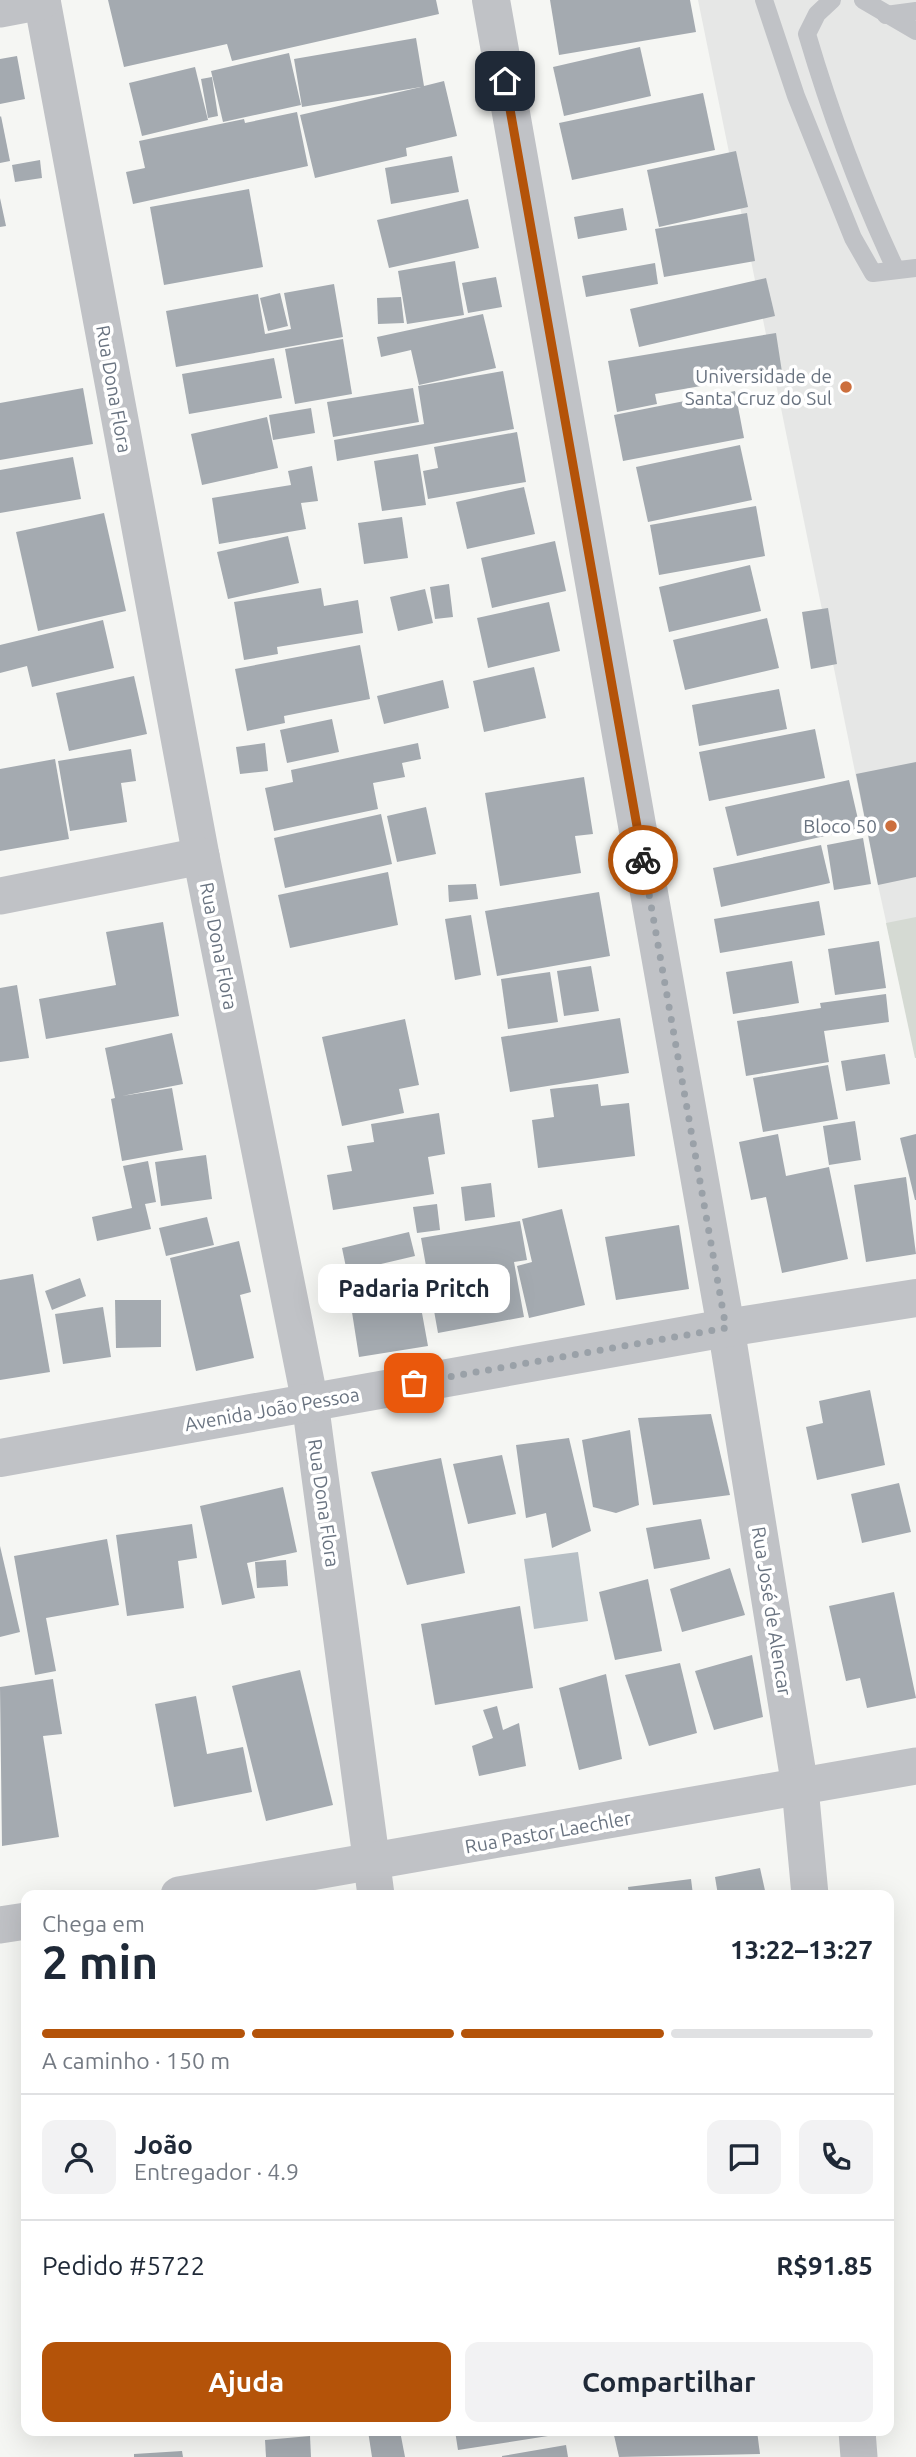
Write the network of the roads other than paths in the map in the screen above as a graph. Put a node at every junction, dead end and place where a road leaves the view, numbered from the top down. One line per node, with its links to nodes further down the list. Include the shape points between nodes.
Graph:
1 (491, 0): 15 (street)
2 (764, 0): 11 (lane, via 853,239 873,273)
3 (832, 0): 11 (lane, via 817,14 807,34 872,219)
4 (863, 0): 8 (lane)
5 (42, 1): 6 (street); 12 (street, Rua Dona Flora)
6 (0, 9)
7 (916, 11): 8 (lane)
8 (886, 15): 9 (lane)
9 (916, 31)
10 (916, 268): 11 (lane)
11 (896, 270)
12 (201, 856): 13 (street); 16 (street, Rua Dona Flora)
13 (0, 896)
14 (916, 1297): 15 (street, Avenida João Pessoa)
15 (726, 1328): 16 (street, Avenida João Pessoa); 19 (street, Rua José de Alencar)
16 (310, 1402): 17 (street, Avenida João Pessoa); 20 (street, Rua Dona Flora)
17 (0, 1458)
18 (916, 1766): 19 (street, Rua Pastor Laechler)
19 (800, 1787): 20 (street, Rua Pastor Laechler); 22 (street, Rua José de Alencar)
20 (374, 1879): 21 (street, Rua Pastor Laechler)
21 (240, 1890)
22 (810, 1890)
23 (21, 1922): 24 (street)
24 (0, 1925)
25 (857, 2436): 26 (street)
26 (859, 2457)

